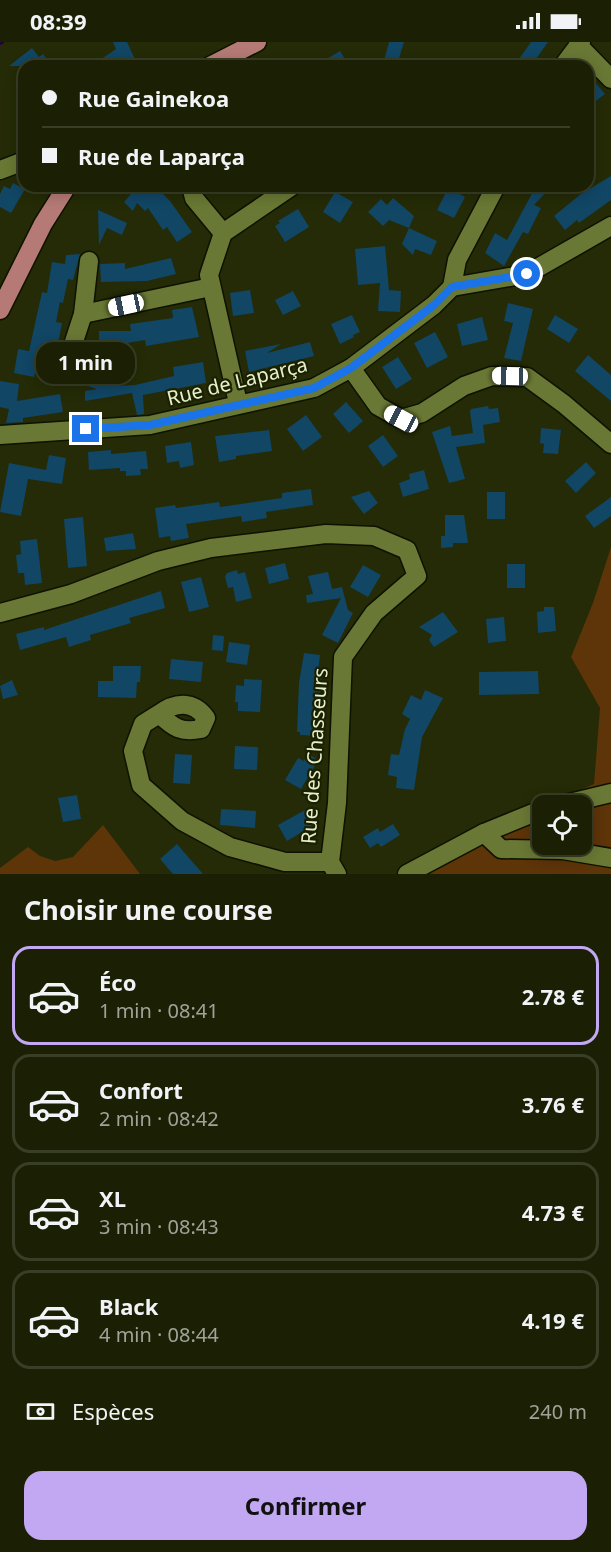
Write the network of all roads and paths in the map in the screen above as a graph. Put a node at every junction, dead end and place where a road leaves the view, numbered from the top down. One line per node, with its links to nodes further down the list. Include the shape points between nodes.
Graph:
1 (257, 42): 3 (main road)
2 (579, 43): 4 (street); 5 (street)
3 (222, 60)
4 (567, 60)
5 (611, 79)
6 (18, 163): 7 (street)
7 (0, 170)
8 (63, 192): 17 (main road)
9 (192, 192): 13 (street)
10 (283, 192): 13 (street)
11 (493, 192): 16 (street, via 457,260)
12 (611, 226): 16 (street, via 527,274)
13 (223, 233): 15 (street, via 209,275)
14 (89, 261): 18 (street)
15 (211, 287): 18 (street); 21 (street)
16 (452, 287): 20 (street, Rue de Laparça)
17 (0, 310)
18 (83, 314): 19 (street)
19 (67, 363)
20 (351, 368): 21 (street, Rue de Laparça, via 314,388); 23 (street, via 378,406 401,419 422,413 464,386 492,376 527,377)
21 (238, 403): 22 (street, Rue de Laparça, via 150,425)
22 (0, 435)
23 (611, 444)
24 (0, 614): 31 (street, Rue des Chasseurs, via 71,594 158,561 211,548 326,534 374,536 407,550 417,576 374,613 343,657)
25 (159, 714): 31 (street, via 143,724 133,751 141,785 182,820 230,847 285,862)
26 (611, 793): 27 (street)
27 (592, 798)
28 (532, 814): 29 (street)
29 (483, 833): 30 (street, via 501,849 563,850); 32 (street)
30 (611, 858)
31 (333, 868)
32 (407, 874)

